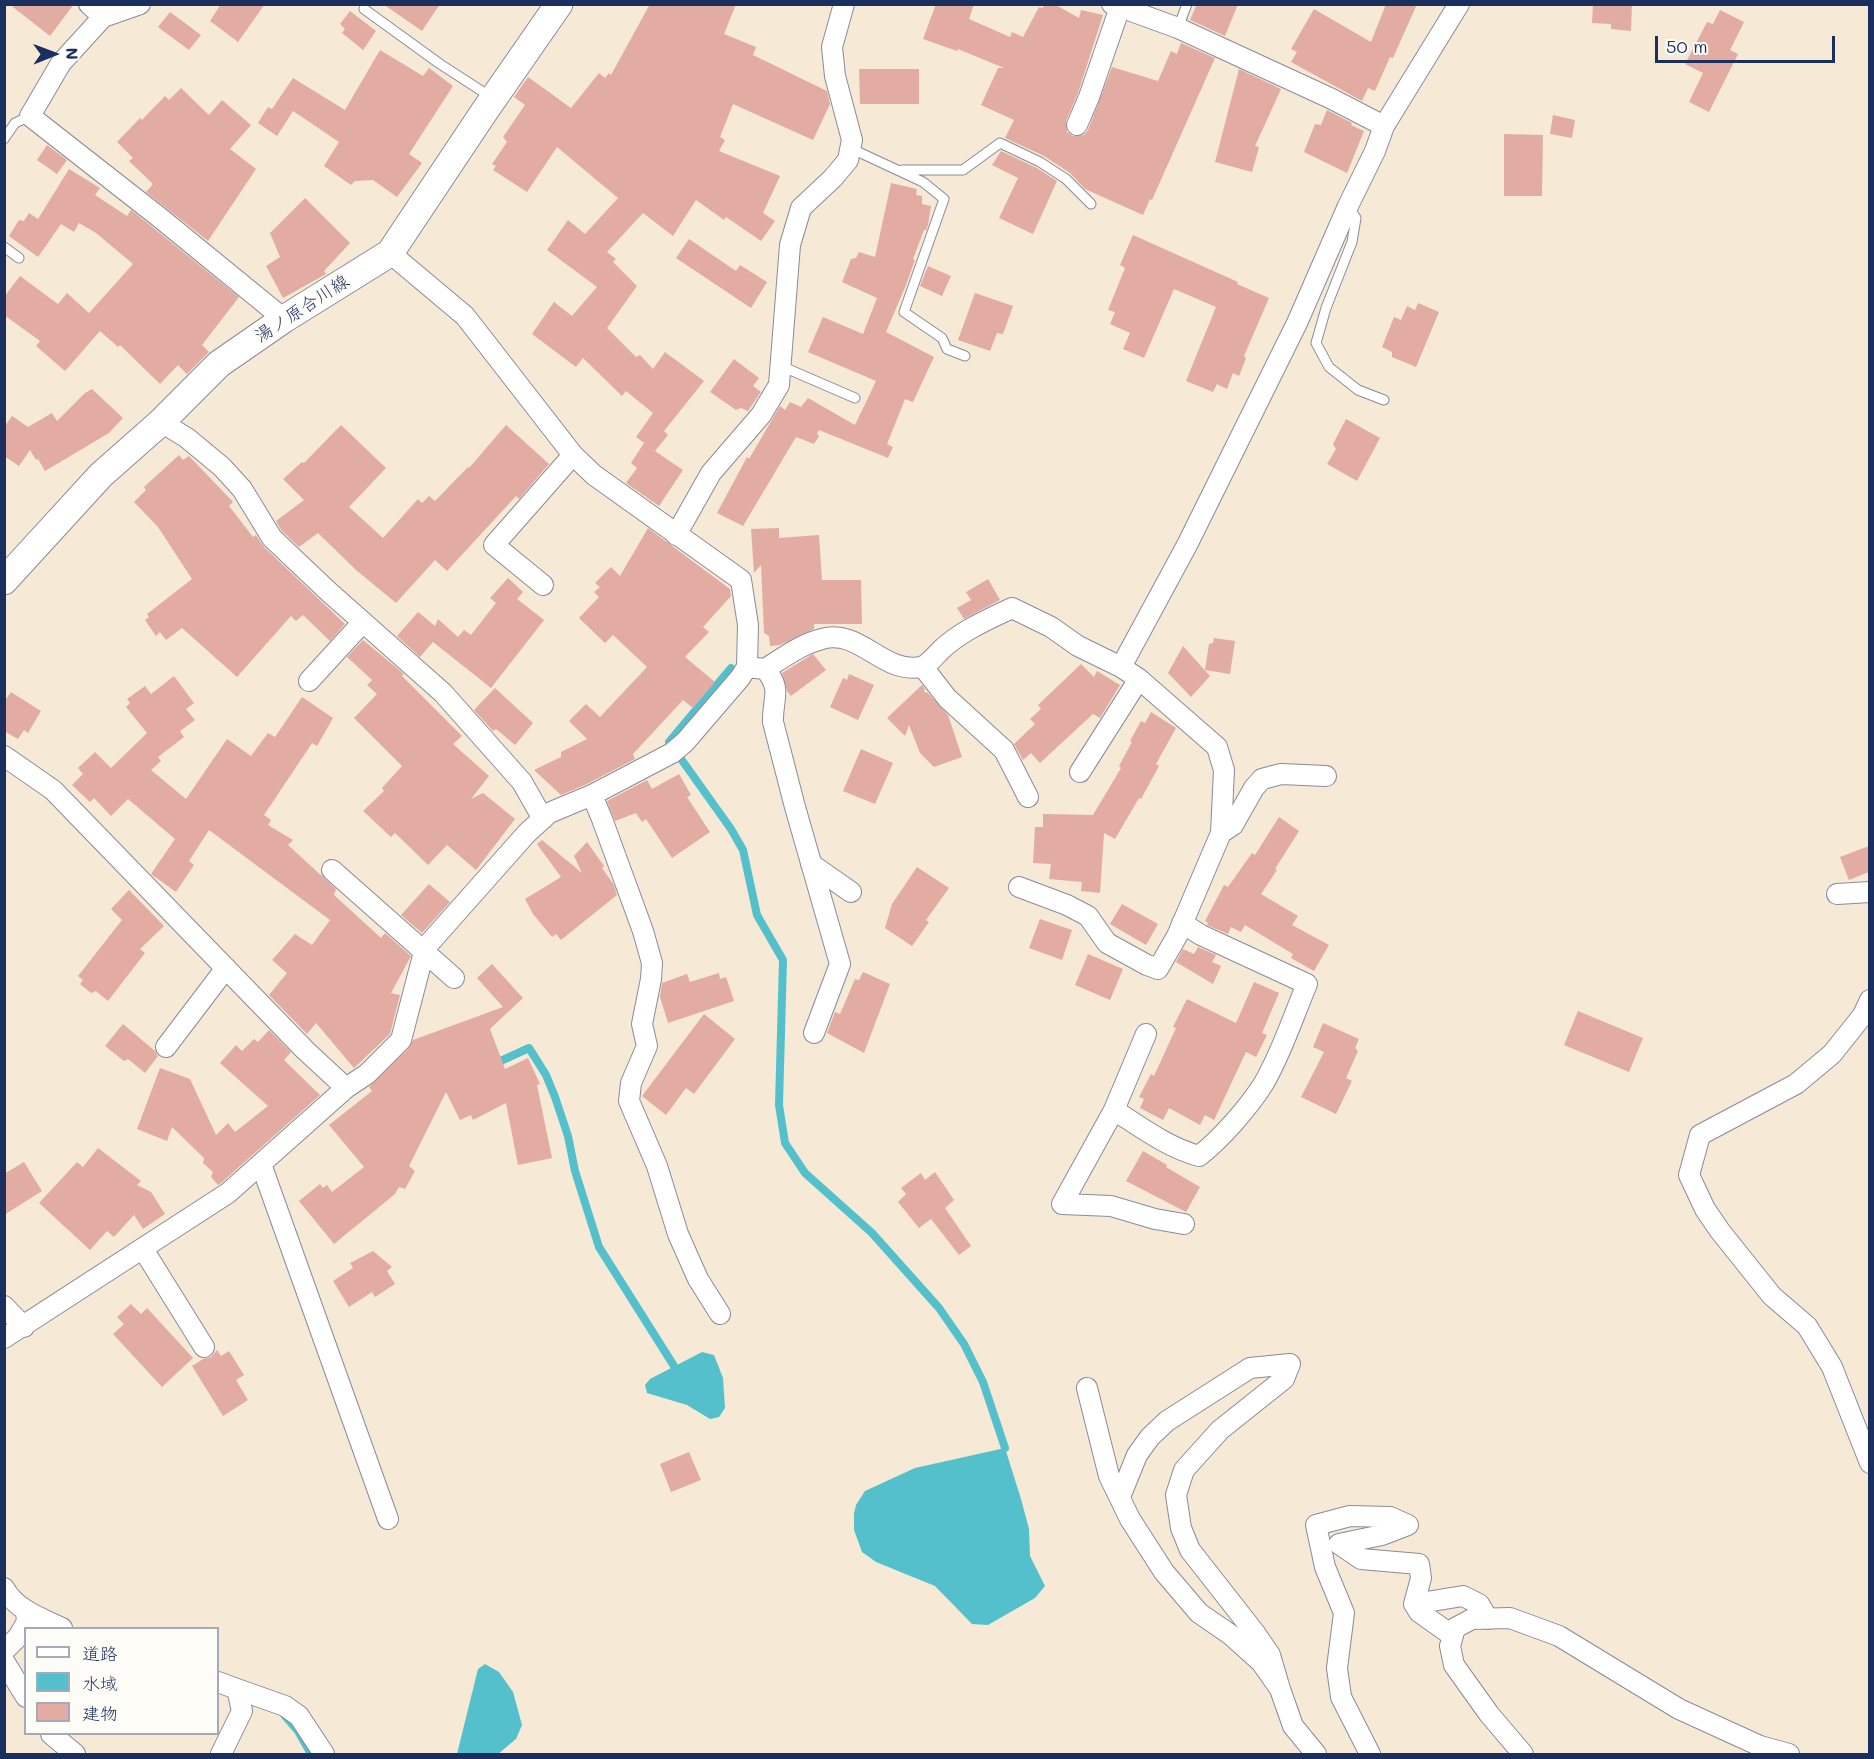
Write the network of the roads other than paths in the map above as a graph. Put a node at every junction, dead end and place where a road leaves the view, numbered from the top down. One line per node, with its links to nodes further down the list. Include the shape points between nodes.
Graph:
1 (140, 4): 8 (street)
2 (560, 4): 10 (main road, 湯ノ原合川線)
3 (844, 4): 15 (street, via 832,47 835,76 852,140)
4 (1187, 4): 9 (lane)
5 (1459, 4): 13 (street)
6 (1116, 6): 9 (street); 12 (street)
7 (364, 9): 10 (lane)
8 (96, 11): 11 (street)
9 (1178, 28): 13 (street)
10 (493, 99): 20 (main road, 湯ノ原合川線)
11 (30, 116): 14 (lane, via 15,123); 22 (street)
12 (1077, 125)
13 (1384, 126): 18 (street)
14 (4, 139)
15 (850, 148): 16 (lane); 24 (street, via 841,169 801,208 790,245)
16 (900, 170): 17 (lane, via 963,170 1000,143 1066,179); 23 (lane, via 944,199 904,312 942,338 947,349)
17 (1092, 204)
18 (1348, 206): 26 (lane, via 1356,218 1352,242 1316,343 1329,367 1358,390); 34 (street, via 1297,323 1187,545)
19 (4, 247): 21 (lane)
20 (390, 253): 22 (main road, 湯ノ原合川線); 28 (street, via 465,316)
21 (19, 258)
22 (284, 319): 27 (main road, 湯ノ原合川線, via 219,364)
23 (965, 356)
24 (781, 366): 25 (lane); 29 (street, via 779,385 761,415 711,473)
25 (855, 398)
26 (1384, 400)
27 (161, 422): 30 (main road, 湯ノ原合川線, via 100,475); 32 (street, via 222,468 242,489 272,538)
28 (573, 455): 29 (street); 31 (street, via 494,544)
29 (676, 535): 35 (street, via 741,580)
30 (4, 581)
31 (543, 585)
32 (363, 622): 37 (street); 43 (street, via 443,693 522,782)
33 (923, 667): 34 (street, via 975,625 1011,608); 35 (street, via 892,664 843,638 824,638); 42 (street, via 947,698 1004,750)
34 (1121, 667): 36 (street)
35 (756, 668): 41 (street, via 740,678 672,753); 45 (street, via 776,684 773,722)
36 (1139, 680): 39 (street); 44 (street, via 1217,747 1224,770)
37 (309, 681)
38 (4, 756): 53 (street, via 53,790)
39 (1080, 772)
40 (1326, 776): 44 (street, via 1281,774 1262,779 1233,825)
41 (592, 795): 43 (street); 65 (street, via 652,963 642,1024 648,1046 631,1083 629,1101 657,1166 678,1234 698,1279)
42 (1028, 797)
43 (543, 819): 52 (street)
44 (1221, 832): 51 (street)
45 (811, 864): 48 (street); 56 (street, via 840,964)
46 (332, 870): 52 (street)
47 (1019, 887): 51 (street, via 1088,916 1107,942 1158,969)
48 (851, 892)
49 (1869, 892): 50 (street)
50 (1837, 894)
51 (1182, 923): 60 (street, via 1307,984 1263,1083 1227,1130 1199,1156 1163,1142)
52 (424, 951): 54 (street); 59 (street, via 401,1040 367,1074)
53 (226, 968): 58 (street); 59 (street)
54 (454, 978)
55 (1869, 1000): 70 (street, via 1863,1015 1832,1054 1796,1084 1700,1135 1689,1175 1720,1231 1772,1296 1806,1326 1817,1342 1832,1367)
56 (814, 1033)
57 (1146, 1034): 60 (street)
58 (166, 1047)
59 (346, 1088): 61 (street)
60 (1114, 1110): 62 (street, via 1062,1204 1111,1206)
61 (261, 1164): 63 (street, via 228,1193); 72 (street)
62 (1184, 1224)
63 (143, 1249): 66 (street); 68 (street)
64 (4, 1306): 66 (street)
65 (720, 1314)
66 (24, 1326): 67 (street)
67 (4, 1338)
68 (204, 1347)
69 (1087, 1388): 71 (street, via 1109,1476)
70 (1869, 1463)
71 (1120, 1497): 83 (street, via 1164,1572 1199,1613 1262,1662); 83 (street, via 1137,1455 1167,1421 1250,1368 1290,1364 1284,1379 1220,1430 1184,1470 1176,1496 1181,1528 1190,1550 1265,1647)
72 (388, 1519)
73 (4, 1587): 75 (street)
74 (1414, 1604): 76 (street, via 1463,1596 1479,1604); 78 (street, via 1419,1612); 90 (street, via 1421,1578 1419,1564 1361,1559 1339,1544 1408,1525 1390,1516 1350,1516 1316,1525 1325,1567 1344,1613 1337,1668 1341,1697)
75 (26, 1611): 77 (street); 79 (street, via 27,1622)
76 (1488, 1619): 78 (street, via 1472,1619 1455,1628); 92 (street, via 1510,1618 1559,1636 1679,1709)
77 (58, 1627)
78 (1453, 1636): 91 (street, via 1450,1646 1454,1665)
79 (4, 1651)
80 (4, 1661): 84 (street)
81 (219, 1682): 82 (street)
82 (237, 1689): 87 (street, via 242,1711); 88 (street, via 285,1706 299,1716)
83 (1280, 1689): 89 (street, via 1293,1726)
84 (24, 1694)
85 (52, 1735): 86 (street)
86 (75, 1755)
87 (220, 1755)
88 (324, 1755)
89 (1316, 1755)
90 (1370, 1755)
91 (1523, 1755)
92 (1789, 1755)

